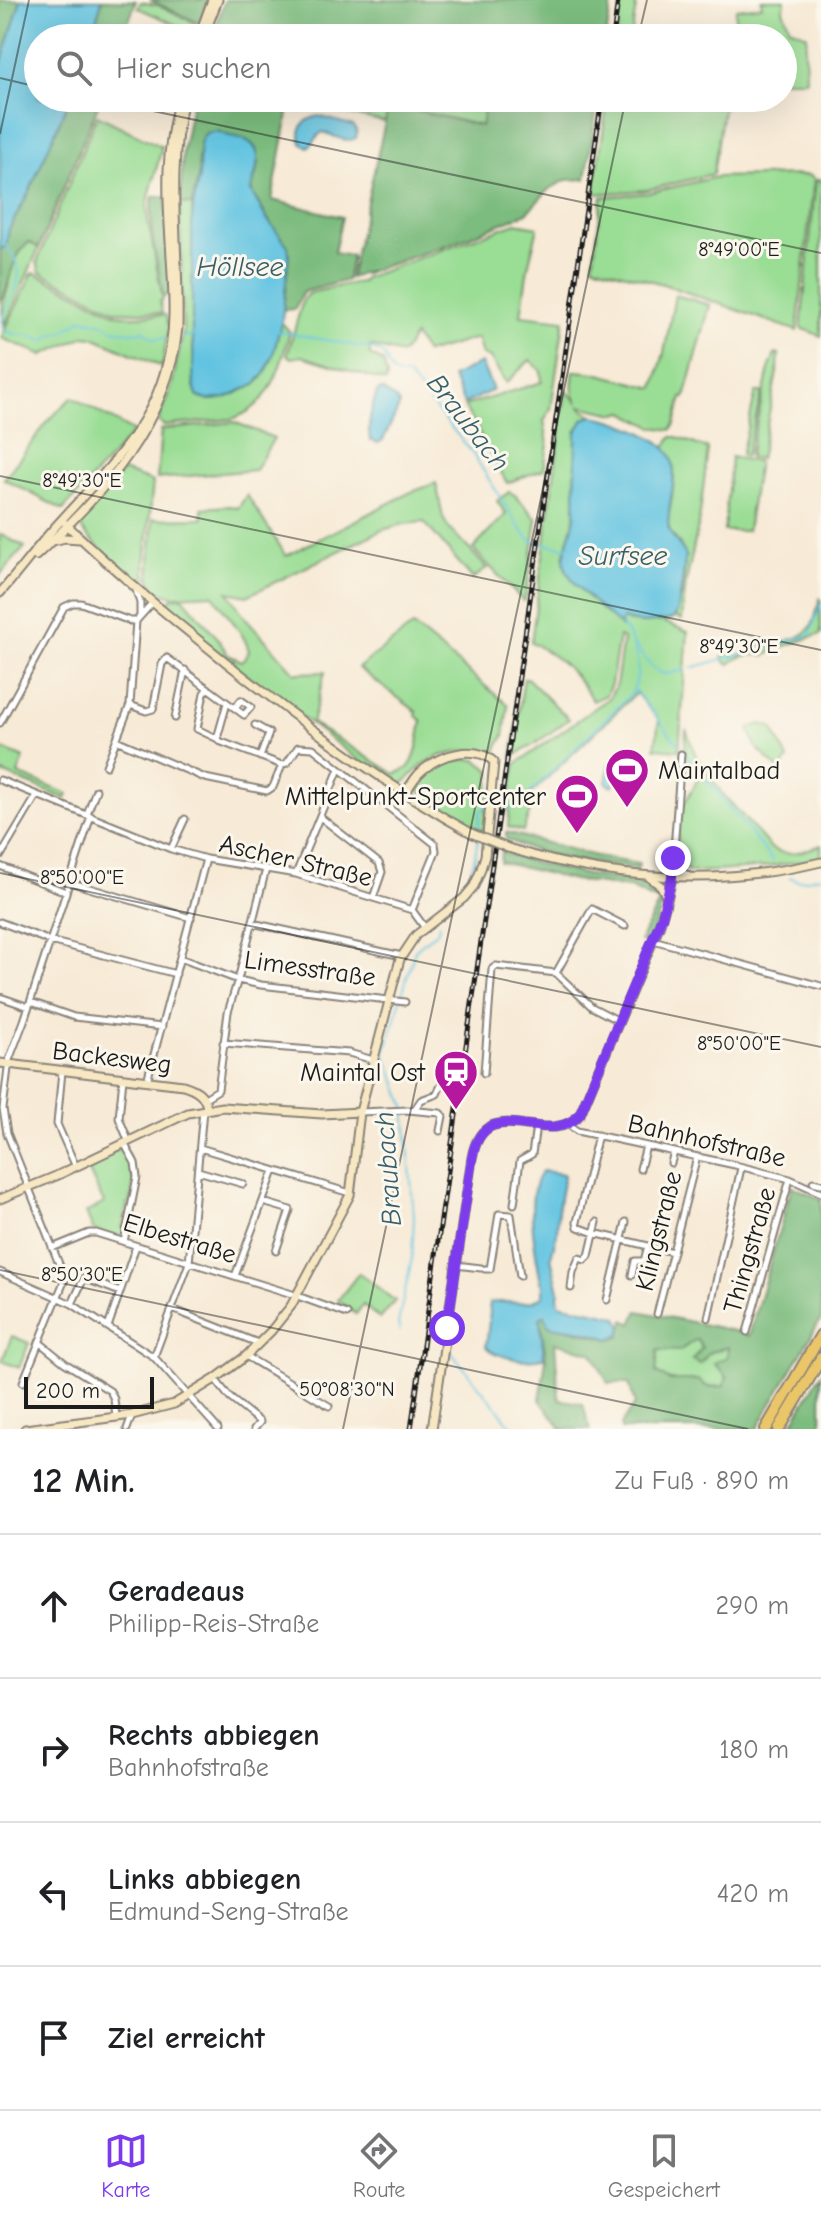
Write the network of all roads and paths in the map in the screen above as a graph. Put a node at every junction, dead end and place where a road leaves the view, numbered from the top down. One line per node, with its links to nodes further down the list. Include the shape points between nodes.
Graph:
1 (215, 0): 2 (street)
2 (206, 24)
3 (178, 112): 6 (street, via 168,172 173,314 165,372 134,439)
4 (180, 112): 5 (street, via 173,176 178,313 173,364 142,437)
5 (78, 513): 6 (street); 7 (street)
6 (65, 522): 7 (street); 8 (street); 9 (street)
7 (83, 540): 8 (street); 10 (street)
8 (51, 542): 9 (street)
9 (17, 574): 11 (street)
10 (134, 586): 12 (street); 13 (street, via 140,603)
11 (0, 593)
12 (153, 602): 13 (street); 32 (street, via 327,741)
13 (137, 620): 17 (street); 20 (street, via 81,603 64,607)
14 (185, 670): 15 (street); 17 (street, via 165,659 153,709); 19 (street)
15 (208, 688): 16 (street); 22 (street, via 197,729)
16 (227, 703): 18 (street); 22 (street)
17 (130, 705): 23 (street)
18 (235, 708)
19 (175, 718)
20 (0, 723)
21 (255, 725): 25 (street, via 269,733)
22 (218, 739): 25 (street)
23 (116, 740): 26 (street, via 205,778 267,791); 27 (street)
24 (681, 754): 40 (street)
25 (260, 757): 26 (street)
26 (282, 765): 28 (street, via 304,746)
27 (106, 766)
28 (339, 769): 36 (street); 53 (street, via 436,846)
29 (418, 774): 32 (street); 34 (street, via 416,793); 58 (street, via 439,759 460,753 485,756 495,765 485,856 477,879 459,903)
30 (0, 780): 33 (street, Ascher Straße)
31 (96, 790): 35 (street)
32 (405, 794): 34 (street)
33 (37, 795): 35 (street, Ascher Straße); 39 (street)
34 (428, 808): 46 (street, bridge, via 508,848 585,868)
35 (89, 815): 38 (street, Ascher Straße); 49 (street)
36 (320, 817): 45 (street); 51 (street, via 379,863 382,872)
37 (185, 819): 38 (street)
38 (171, 849): 41 (street, Ascher Straße)
39 (0, 857)
40 (673, 858): 47 (street); 48 (street)
41 (206, 859): 44 (street, Ascher Straße); 54 (street)
42 (821, 862): 48 (street, via 760,874)
43 (0, 866): 50 (street)
44 (266, 869): 45 (street, Ascher Straße); 56 (street)
45 (296, 874): 51 (street, Ascher Straße)
46 (647, 875): 47 (street); 52 (street, via 661,886)
47 (672, 877): 48 (street); 52 (street)
48 (693, 877)
49 (69, 882): 50 (street); 54 (street)
50 (66, 892): 60 (street)
51 (373, 898): 53 (street, Ascher Straße)
52 (667, 900): 59 (street)
53 (412, 910): 58 (street)
54 (191, 918): 62 (street)
55 (0, 922): 60 (street)
56 (252, 923): 61 (street); 65 (street)
57 (625, 926): 63 (street, via 592,909)
58 (425, 928): 61 (street)
59 (653, 940): 66 (street); 70 (street)
60 (50, 941): 64 (street); 69 (street)
61 (402, 956): 68 (street)
62 (180, 958): 64 (street); 65 (street, Limesstraße)
63 (556, 973): 70 (street, via 592,1007); 76 (street, via 492,969)
64 (176, 974): 71 (street)
65 (238, 980): 68 (street, Limesstraße); 72 (street)
66 (821, 986)
67 (0, 997): 69 (street)
68 (398, 1001): 73 (street)
69 (30, 1005): 71 (street, via 74,1017); 74 (street)
70 (619, 1021): 85 (street, via 583,1109)
71 (162, 1027): 78 (street)
72 (223, 1043): 73 (street, via 349,1053); 80 (street, via 218,1090)
73 (373, 1060): 84 (street)
74 (4, 1064): 75 (street, Backesweg); 81 (street)
75 (62, 1071): 77 (street, Backesweg); 97 (street, via 57,1124)
76 (484, 1073)
77 (123, 1078): 78 (street, Backesweg); 91 (street, via 119,1118)
78 (147, 1081): 80 (street, Backesweg, via 185,1085)
79 (442, 1083): 83 (street, via 437,1094)
80 (205, 1098): 82 (street)
81 (1, 1108): 88 (street)
82 (206, 1109): 84 (street); 91 (street); 93 (street)
83 (408, 1110): 84 (street); 87 (street, via 442,1114)
84 (360, 1112): 108 (street)
85 (572, 1123): 86 (street, Bahnhofstraße); 89 (street, Bahnhofstraße, via 577,1131)
86 (536, 1126): 111 (street, via 532,1154 520,1161); 123 (street, Bahnhofstraße, via 500,1123 476,1141)
87 (440, 1131)
88 (7, 1133): 90 (street); 106 (street)
89 (598, 1135): 92 (street, Bahnhofstraße); 114 (street, via 577,1224)
90 (0, 1136)
91 (126, 1141): 97 (street); 116 (street, via 137,1177)
92 (646, 1146): 94 (street, Bahnhofstraße); 99 (street)
93 (200, 1148): 100 (street); 101 (street)
94 (674, 1152): 95 (street, Bahnhofstraße); 96 (street)
95 (697, 1157): 98 (street, Bahnhofstraße); 121 (street, Klingstraße)
96 (671, 1163)
97 (76, 1167): 106 (street)
98 (741, 1168): 102 (street, Bahnhofstraße); 137 (street)
99 (640, 1169)
100 (198, 1171): 104 (street); 122 (street)
101 (274, 1171): 108 (street); 110 (street)
102 (790, 1179): 107 (street, Bahnhofstraße); 139 (street, Thingstraße)
103 (813, 1182): 105 (street, Bahnhofstraße)
104 (243, 1184)
105 (821, 1184)
106 (29, 1188): 109 (street); 119 (street)
107 (821, 1193)
108 (351, 1194): 131 (street)
109 (0, 1199)
110 (263, 1202): 120 (street, via 290,1210); 126 (street)
111 (514, 1204)
112 (597, 1222): 114 (street)
113 (626, 1222): 115 (street)
114 (594, 1233): 115 (street); 128 (street, via 589,1256 579,1258 573,1272)
115 (622, 1240): 118 (street); 132 (street)
116 (124, 1242): 117 (street, Elbestraße); 119 (street, Elbestraße, via 92,1232)
117 (136, 1246): 122 (street, Elbestraße); 129 (street)
118 (648, 1246): 121 (street); 125 (street, via 644,1261 635,1261)
119 (52, 1248): 130 (street, via 65,1277)
120 (276, 1251)
121 (673, 1252): 136 (street, Klingstraße)
122 (189, 1263): 126 (street, Elbestraße); 134 (street)
123 (456, 1265): 127 (street, via 490,1269 499,1214 511,1215); 156 (street)
124 (0, 1272): 130 (street)
125 (632, 1275)
126 (235, 1276): 131 (street, Elbestraße)
127 (520, 1276)
128 (571, 1288)
129 (120, 1292): 133 (street, via 84,1278); 138 (street)
130 (58, 1297): 133 (street); 141 (street)
131 (297, 1297): 135 (street, Elbestraße); 142 (street)
132 (607, 1300)
133 (72, 1304): 138 (street)
134 (172, 1309): 142 (street); 144 (street)
135 (347, 1314)
136 (657, 1314)
137 (708, 1318)
138 (108, 1327): 144 (street)
139 (747, 1332)
140 (821, 1335): 157 (highway)
141 (39, 1342): 147 (street); 151 (street, via 110,1391)
142 (259, 1344): 143 (street)
143 (246, 1356): 146 (street); 149 (street)
144 (154, 1357): 148 (street)
145 (821, 1358): 158 (highway)
146 (215, 1379): 148 (street); 155 (street, via 260,1422)
147 (23, 1382)
148 (189, 1396): 150 (street); 154 (street)
149 (329, 1406)
150 (132, 1415): 151 (street); 153 (street)
151 (116, 1417): 152 (street)
152 (25, 1429)
153 (127, 1429)
154 (217, 1429)
155 (254, 1429)
156 (432, 1429)
157 (766, 1429)
158 (779, 1429)

